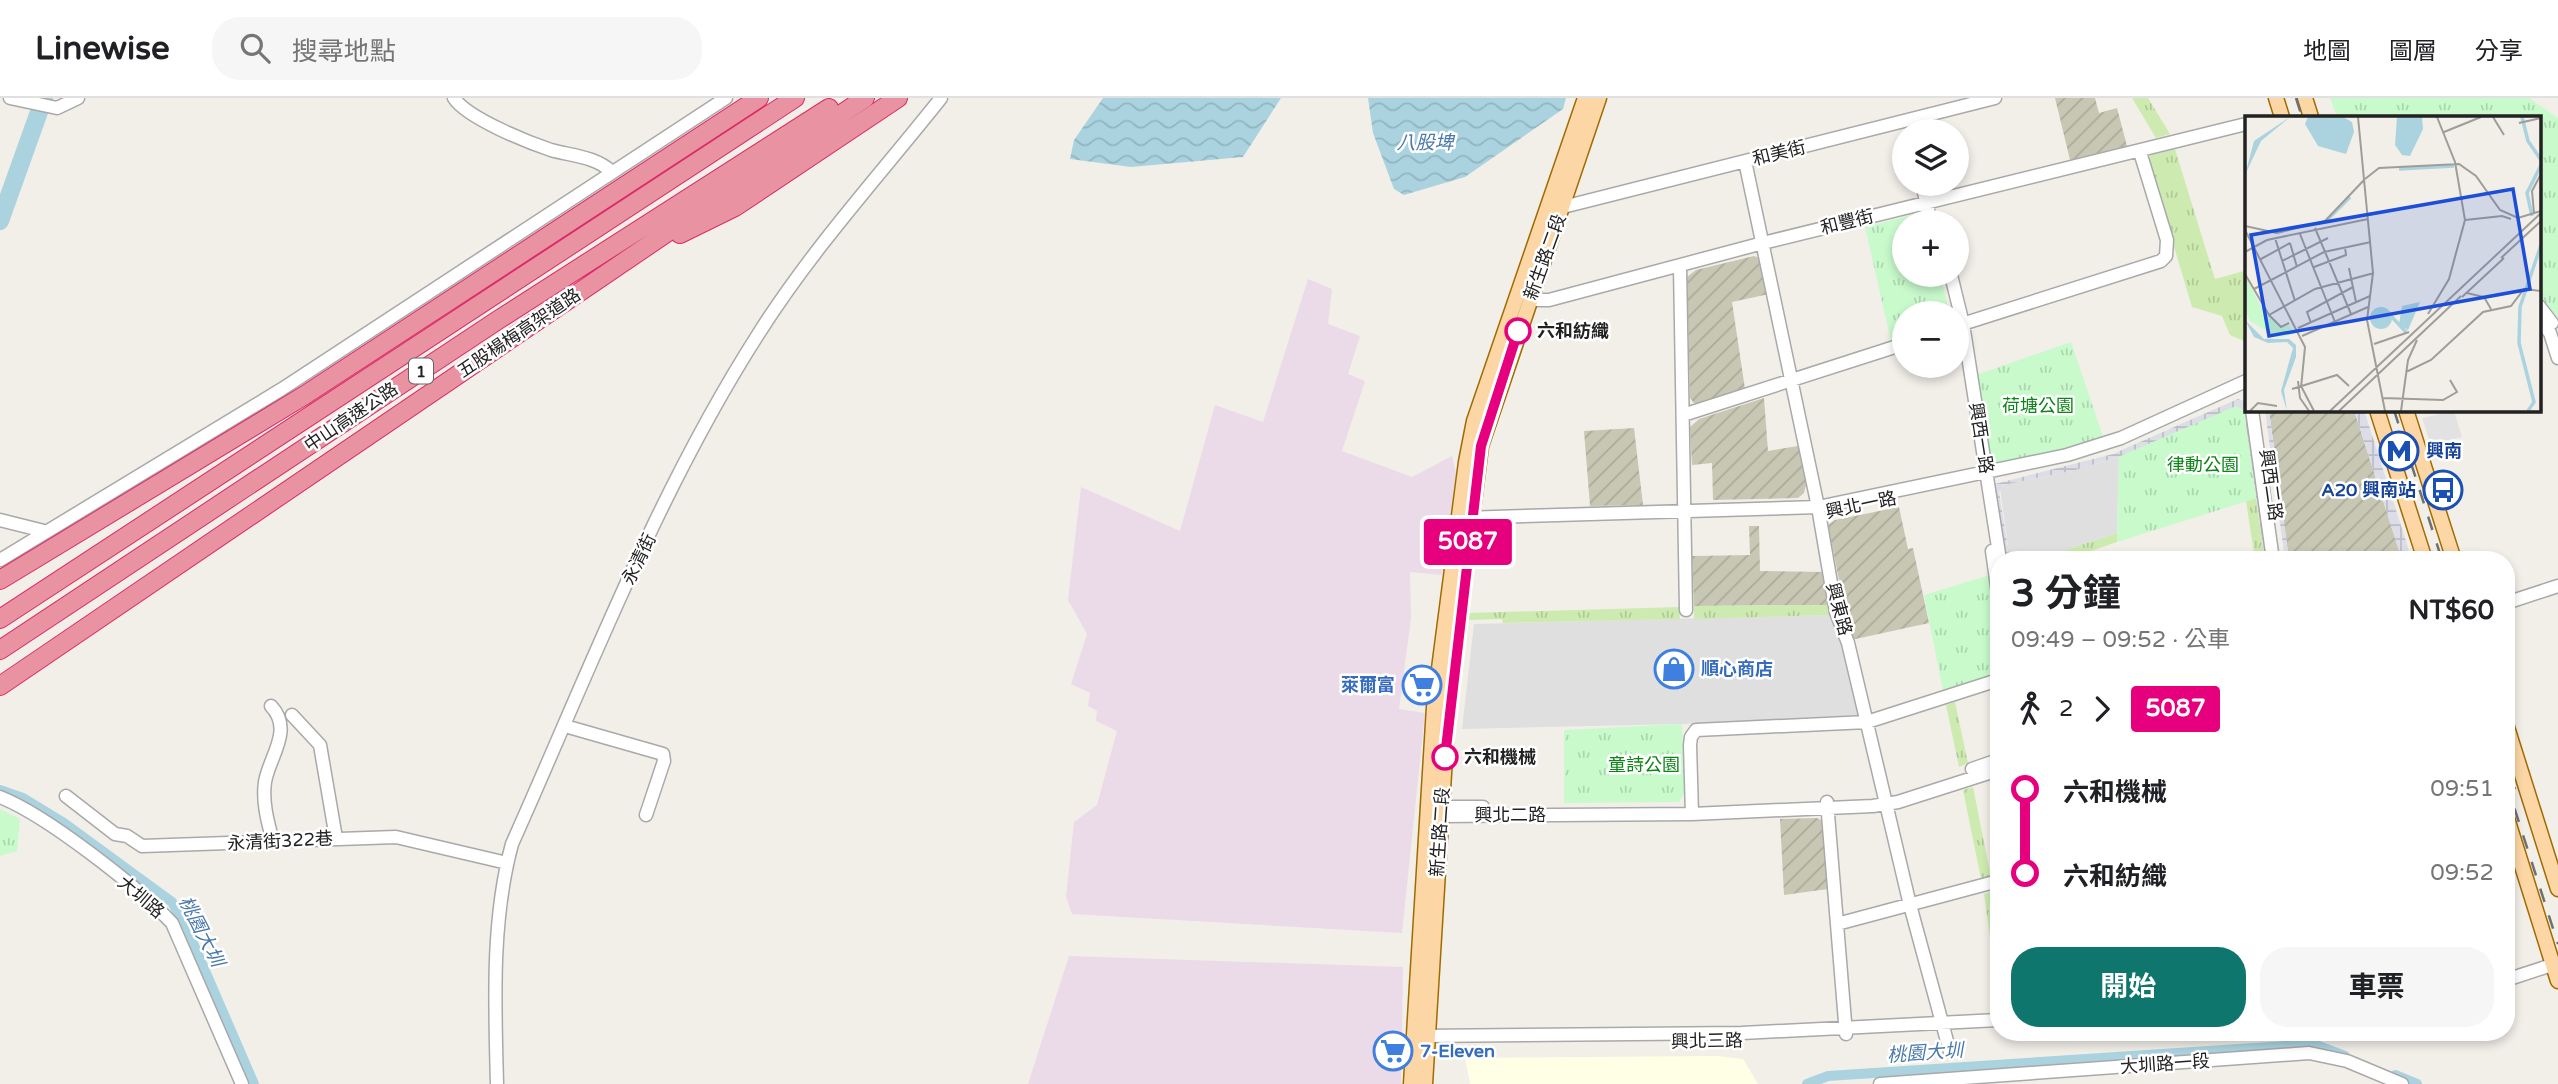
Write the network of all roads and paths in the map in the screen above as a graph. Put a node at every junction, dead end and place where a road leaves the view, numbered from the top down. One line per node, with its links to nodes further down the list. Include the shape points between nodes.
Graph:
1 (10, 98): 16 (street, via 57,108)
2 (454, 98): 25 (street, via 465,109 530,143 594,160)
3 (726, 98): 25 (street)
4 (745, 98): 23 (highway)
5 (759, 98): 23 (highway)
6 (795, 98): 70 (highway, 中山高速公路 / 1)
7 (845, 98): 71 (highway, 中山高速公路 / 1, via 498,320)
8 (865, 98): 33 (highway, 五股楊梅高架道路 / 1)
9 (898, 98): 33 (highway, via 735,207)
10 (941, 98): 77 (street, 永清街, via 812,253 758,334 663,509)
11 (1585, 98): 54 (main road, 新生路二段, via 1474,421)
12 (1599, 98): 29 (main road, 新生路二段)
13 (1995, 98): 19 (street, 和美街)
14 (2276, 98): 17 (main road)
15 (2305, 98): 18 (main road)
16 (75, 101)
17 (2282, 116)
18 (2311, 116)
19 (1935, 119)
20 (2245, 124): 22 (street, 和豐街)
21 (1892, 131): 24 (street, 和美街)
22 (2140, 152): 28 (street, 和豐街); 38 (street, via 2167,240 2161,261)
23 (668, 155): 65 (highway, via 305,395)
24 (1745, 161): 29 (street, 和美街); 32 (street, 興東路)
25 (612, 172): 56 (street, via 282,389)
26 (1927, 196): 28 (street)
27 (1930, 196): 28 (street)
28 (1930, 202): 30 (street); 31 (street); 32 (street, 和豐街)
29 (1563, 207): 35 (main road, 新生路二段)
30 (1930, 210)
31 (1933, 210)
32 (1763, 243): 34 (street, 和豐街); 43 (street, 興東路)
33 (623, 262): 73 (highway, 五股楊梅高架道路 / 1)
34 (1680, 267): 35 (street, 和豐街, via 1549,300); 50 (street)
35 (1530, 300): 54 (main road, 新生路二段, via 1481,446)
36 (2540, 307): 39 (street)
37 (2540, 320): 41 (street, via 2550,333)
38 (1969, 322)
39 (2558, 331)
40 (1892, 348): 43 (street)
41 (2558, 358)
42 (1967, 378): 51 (street, 興西一路)
43 (1791, 381): 50 (street); 52 (street, 興東路)
44 (2245, 381): 51 (street, via 2121,438)
45 (2245, 390): 51 (street, via 2116,447 2071,461)
46 (2252, 411): 59 (street)
47 (2260, 411): 60 (street, 興西二路)
48 (2377, 411): 61 (main road)
49 (2406, 411): 62 (main road)
50 (1683, 415): 53 (street)
51 (1984, 476): 52 (street); 57 (street); 58 (street, 興西一路)
52 (1818, 510): 53 (street); 76 (street, 興東路, via 1836,612)
53 (1685, 514): 54 (street); 69 (street)
54 (1467, 519): 85 (main road, 新生路二段, via 1434,707)
55 (0, 520): 56 (street)
56 (44, 531): 63 (street)
57 (1993, 551)
58 (1998, 551)
59 (2272, 551)
60 (2280, 551)
61 (2422, 551)
62 (2451, 551)
63 (0, 559)
64 (2558, 579): 67 (street)
65 (0, 580)
66 (2558, 586): 68 (street)
67 (2515, 592)
68 (2515, 600)
69 (1686, 610)
70 (0, 620)
71 (0, 650)
72 (1990, 683): 76 (street)
73 (0, 687)
74 (271, 706): 89 (street, via 280,722 278,750 264,787)
75 (292, 715): 88 (street, via 320,745)
76 (1867, 722): 83 (street, 興東路); 86 (street, via 1696,730 1690,737)
77 (565, 726): 87 (street, via 663,754); 91 (street, 永清街)
78 (2515, 752): 93 (main road)
79 (1990, 763): 83 (street, 興北二路)
80 (1990, 772): 83 (street, 興北二路)
81 (66, 796): 89 (street, 永清街322巷, via 116,834 142,846)
82 (0, 797): 105 (street, 大圳路, via 18,804 75,844 172,923)
83 (1884, 800): 84 (street, 興北二路); 94 (street, 興東路)
84 (1827, 805): 86 (street, 興北二路); 95 (street)
85 (1436, 810): 86 (street, 興北二路); 103 (main road, 新生路二段)
86 (1692, 810)
87 (646, 815)
88 (336, 838): 89 (street, 永清街322巷); 91 (street, 永清街322巷, via 412,839)
89 (273, 842)
90 (2515, 843): 96 (main road)
91 (507, 863): 106 (street, 永清街, via 496,987)
92 (1990, 883): 94 (street)
93 (2558, 888)
94 (1910, 905): 95 (street); 100 (street, 興東路)
95 (1837, 924): 102 (street)
96 (2556, 971): 97 (street); 98 (street)
97 (2515, 978)
98 (2515, 985)
99 (1990, 1021): 100 (street)
100 (1942, 1027): 101 (street); 102 (street, 興北三路); 104 (street, 興東路)
101 (1990, 1028)
102 (1846, 1030): 103 (street, 興北三路, via 1736,1041)
103 (1423, 1038): 107 (main road, 新生路二段); 108 (main road, 新生路二段)
104 (1950, 1052)
105 (242, 1084)
106 (497, 1084)
107 (1411, 1084)
108 (1425, 1084)
109 (1880, 1084): 110 (street, 大圳路一段, via 2309,1053 2347,1061)
110 (2402, 1084)

